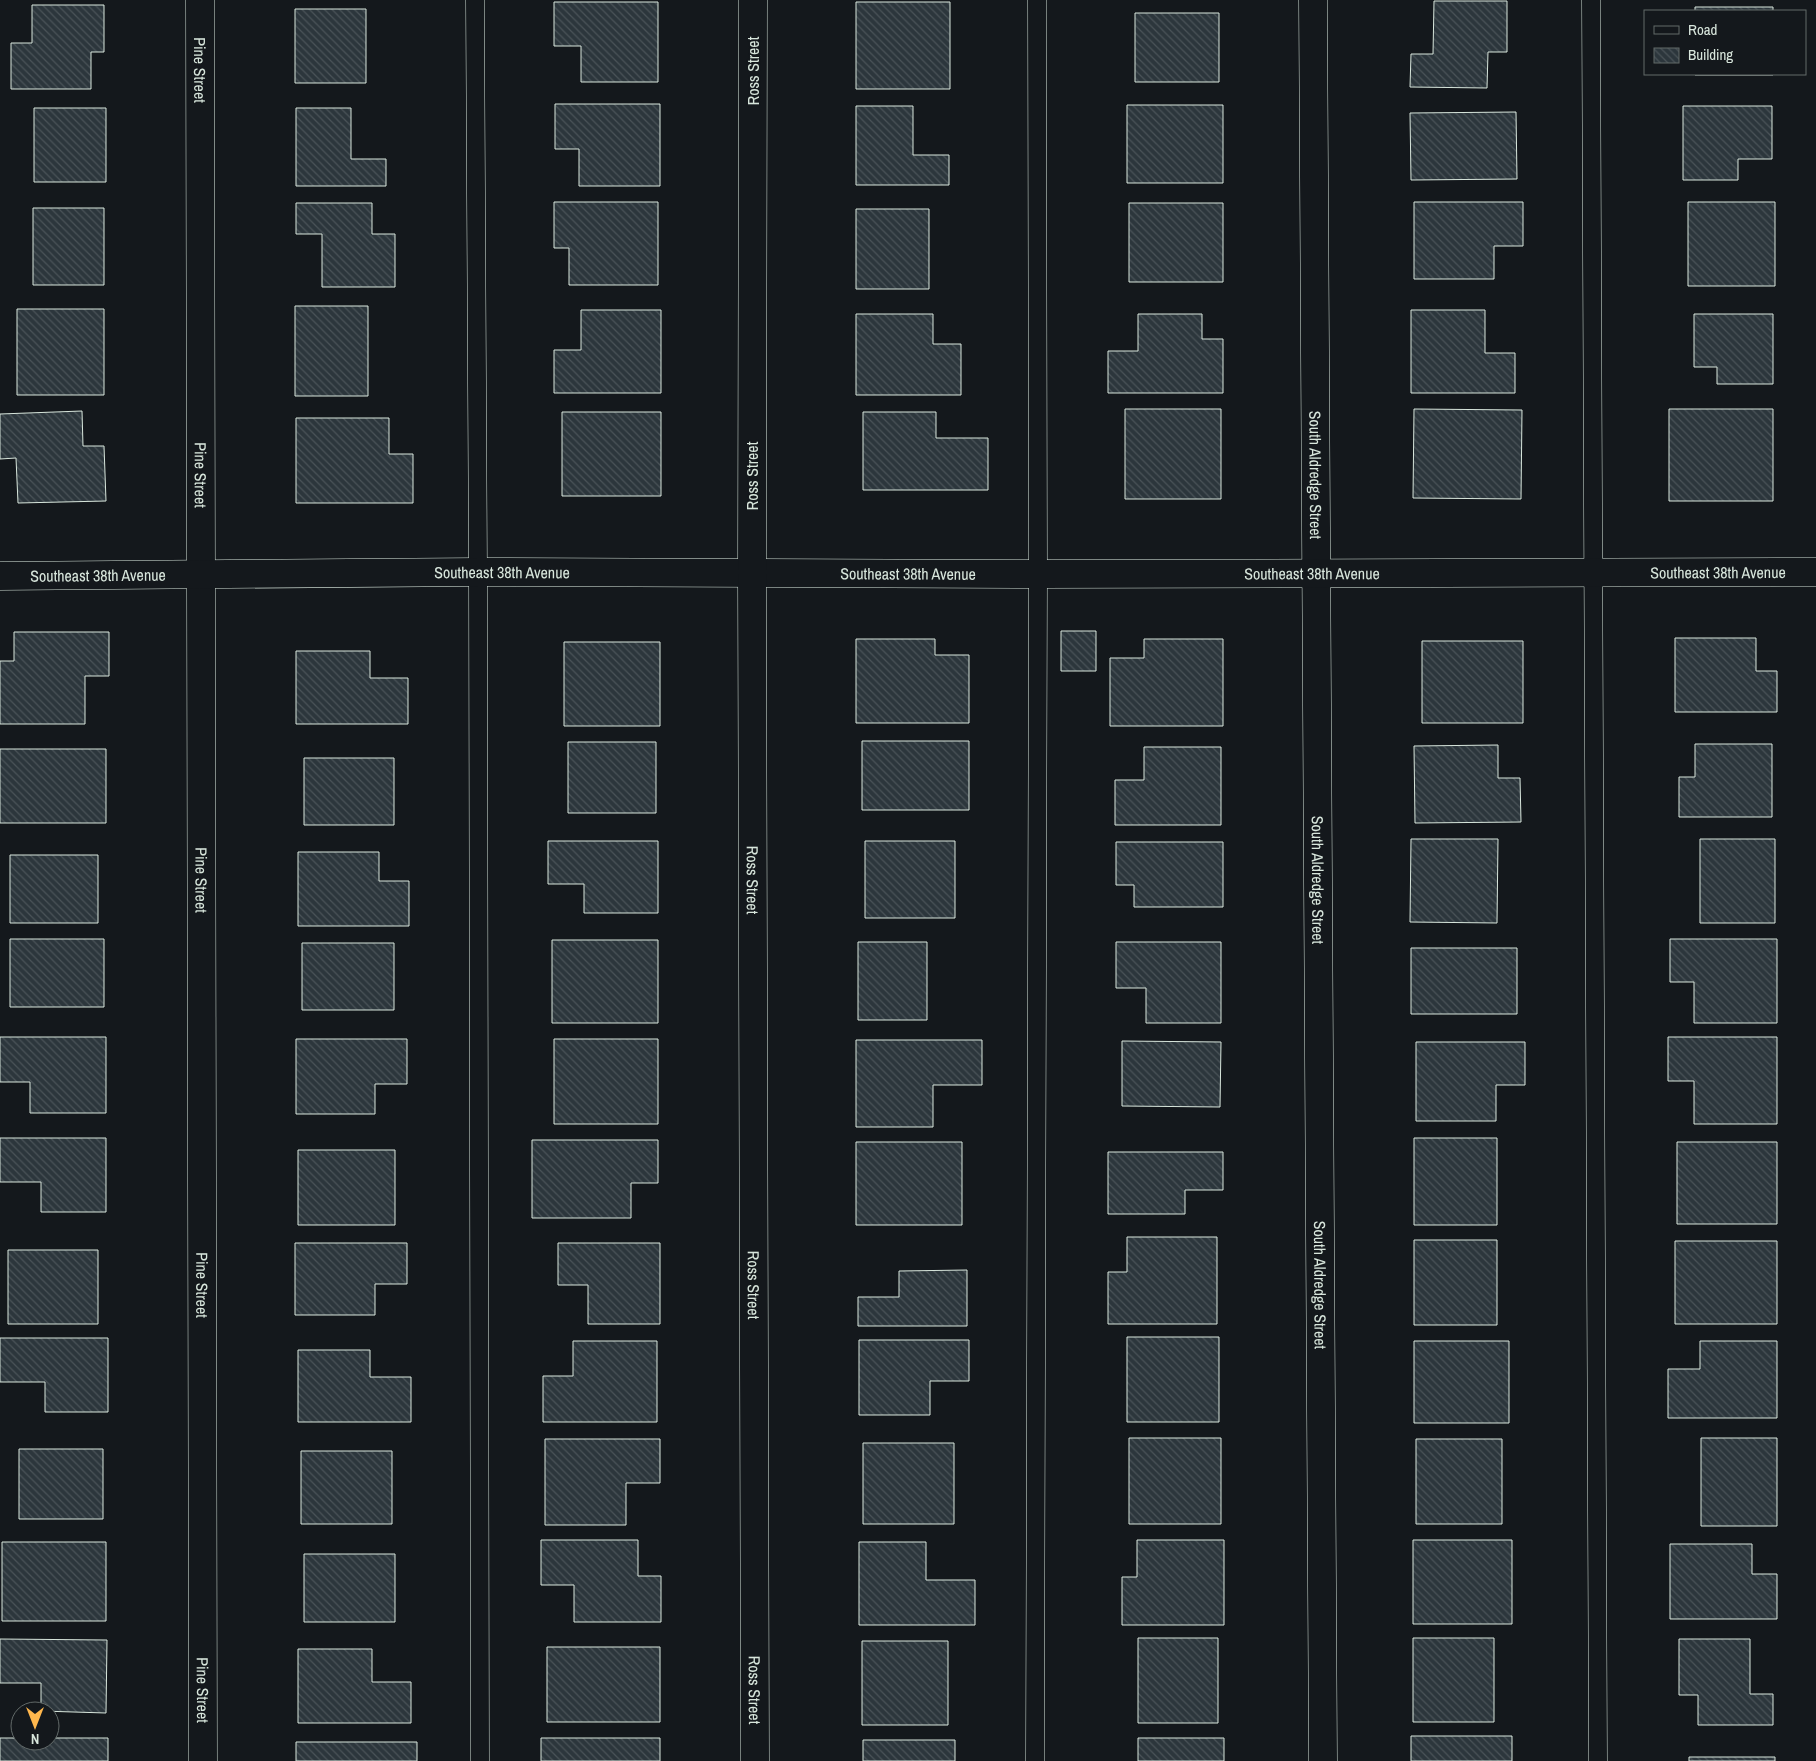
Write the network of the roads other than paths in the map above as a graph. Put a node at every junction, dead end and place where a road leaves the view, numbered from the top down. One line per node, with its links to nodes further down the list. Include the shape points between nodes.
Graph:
1 (200, 0): 11 (street, Pine Street)
2 (474, 0): 7 (lane)
3 (753, 0): 8 (street, Ross Street)
4 (1037, 0): 13 (lane)
5 (1313, 0): 12 (street, South Aldredge Street)
6 (1591, 0): 9 (lane)
7 (478, 572): 8 (street, Southeast 38th Avenue); 11 (street, Southeast 38th Avenue); 16 (lane)
8 (752, 572): 13 (street, Southeast 38th Avenue); 17 (street, Ross Street)
9 (1594, 572): 10 (street, Southeast 38th Avenue); 12 (street, Southeast 38th Avenue); 20 (lane)
10 (1816, 572)
11 (202, 573): 14 (street, Southeast 38th Avenue); 15 (street, Pine Street)
12 (1315, 573): 13 (street, Southeast 38th Avenue); 19 (street, South Aldredge Street)
13 (1038, 574): 18 (lane)
14 (0, 576)
15 (203, 1761)
16 (480, 1761)
17 (755, 1761)
18 (1035, 1761)
19 (1323, 1761)
20 (1598, 1761)

